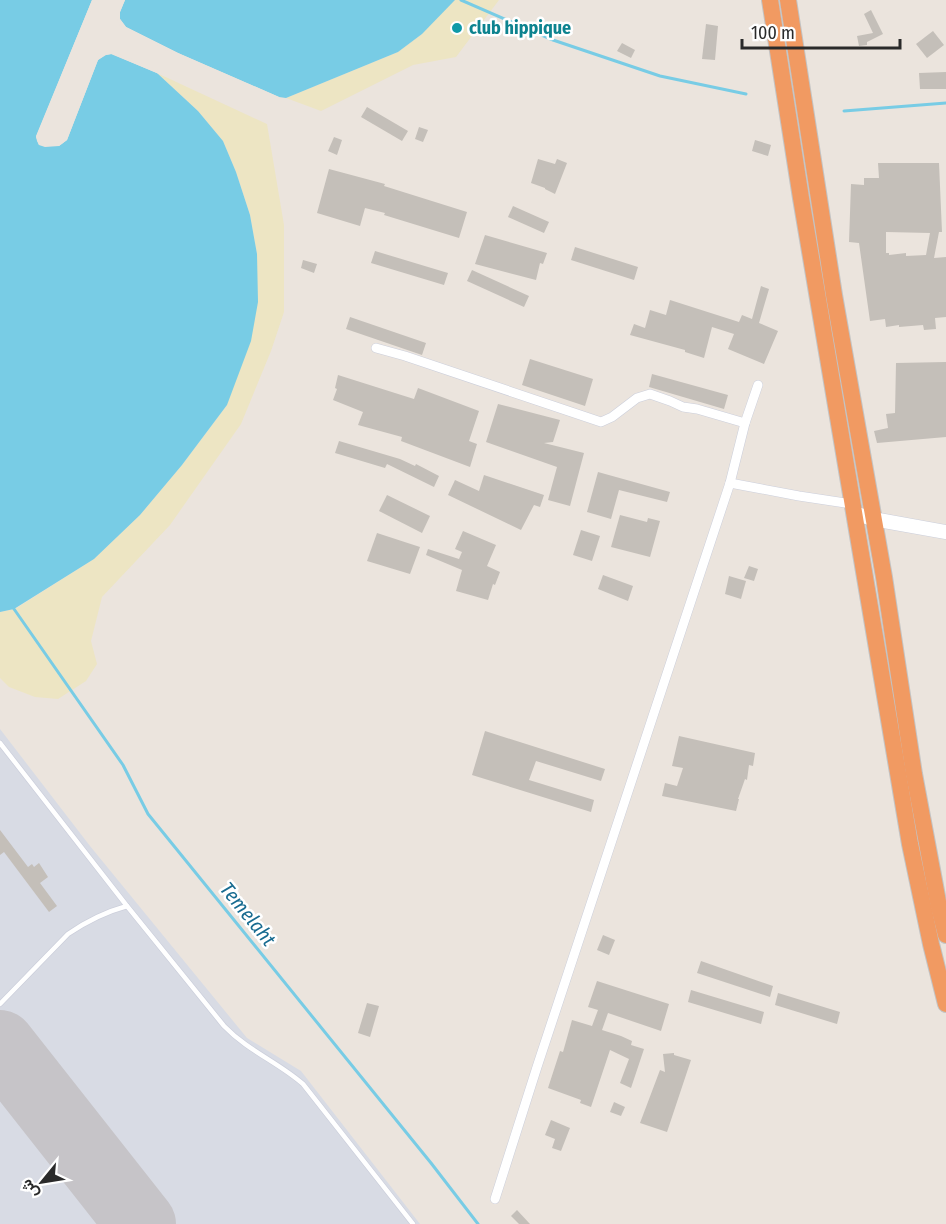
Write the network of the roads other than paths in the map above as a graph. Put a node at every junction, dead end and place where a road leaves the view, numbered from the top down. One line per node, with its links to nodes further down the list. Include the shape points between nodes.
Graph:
1 (770, 0): 7 (highway)
2 (788, 0): 8 (highway)
3 (376, 348): 5 (street, via 601,422 650,394)
4 (758, 385): 5 (street)
5 (745, 423): 6 (street)
6 (730, 483): 7 (street); 15 (street)
7 (853, 508): 8 (main road); 14 (highway, via 910,844)
8 (873, 519): 9 (main road); 12 (highway, via 914,774)
9 (946, 532)
10 (0, 743): 11 (lane)
11 (127, 906): 13 (lane, via 102,914 68,934); 16 (lane, via 234,1037 288,1072 309,1091)
12 (946, 935)
13 (0, 1004)
14 (946, 1004)
15 (495, 1199)
16 (412, 1224)

